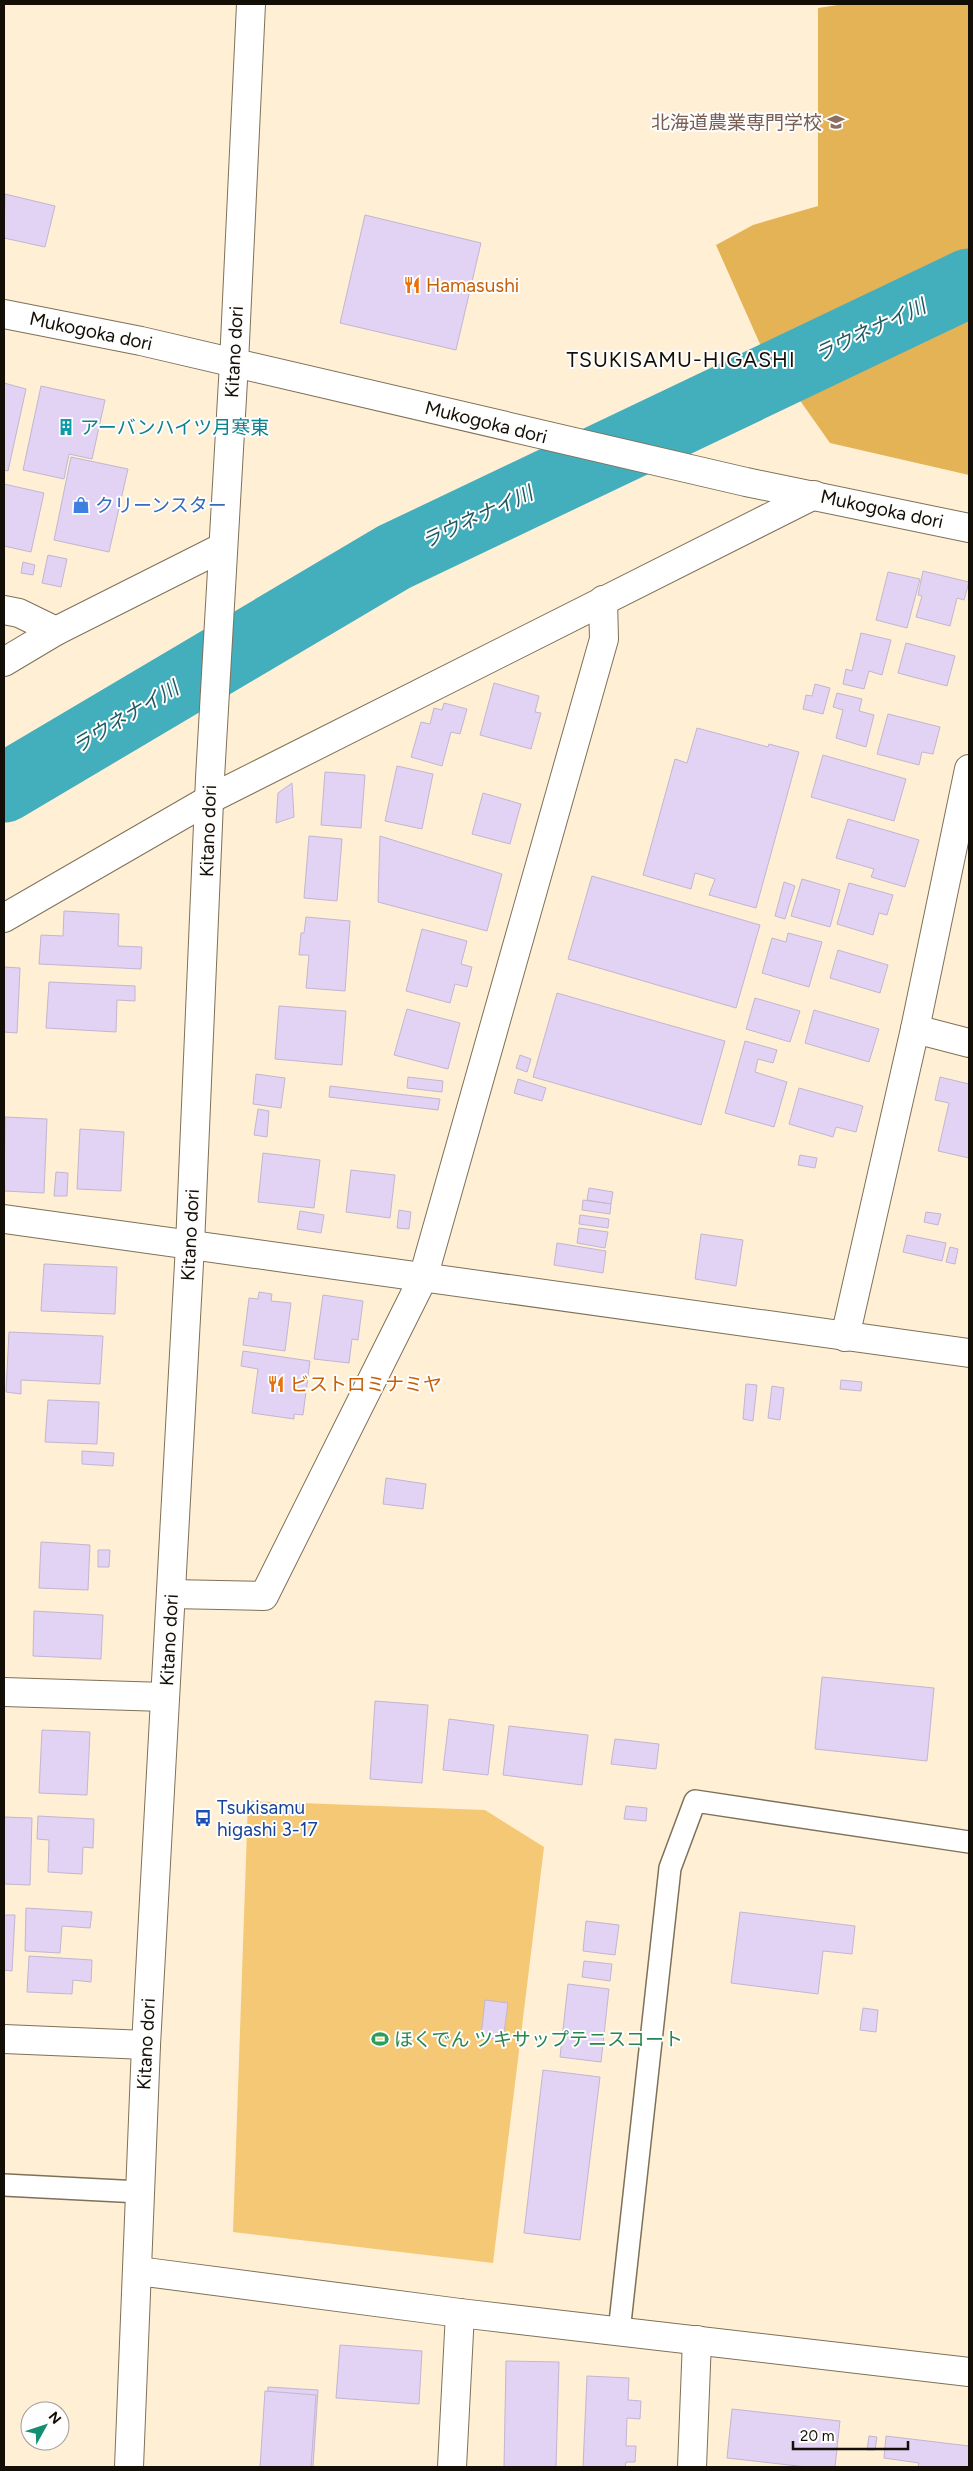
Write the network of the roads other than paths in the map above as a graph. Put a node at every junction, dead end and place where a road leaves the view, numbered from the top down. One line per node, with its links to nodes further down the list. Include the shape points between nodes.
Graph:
1 (252, 4): 3 (street, Kitano dori)
2 (4, 314): 3 (street, Mukogoka dori)
3 (234, 363): 4 (street, Mukogoka dori, via 563,441); 6 (street, Kitano dori)
4 (814, 495): 5 (street, Mukogoka dori); 7 (street)
5 (969, 528)
6 (223, 547): 9 (street); 12 (street, Kitano dori)
7 (603, 600): 12 (street); 19 (street, via 604,639)
8 (4, 610): 9 (street, via 19,613)
9 (56, 631): 10 (street)
10 (4, 662)
11 (969, 770): 13 (street)
12 (210, 788): 14 (street); 18 (street, Kitano dori)
13 (964, 818): 15 (street)
14 (4, 918)
15 (915, 1029): 16 (street); 20 (street)
16 (969, 1043)
17 (4, 1219): 18 (street)
18 (190, 1245): 19 (street); 22 (street, Kitano dori)
19 (424, 1278): 20 (street); 22 (street, via 264,1596)
20 (845, 1337): 21 (street)
21 (969, 1353)
22 (171, 1594): 24 (street, Kitano dori)
23 (4, 1692): 24 (street)
24 (165, 1697): 27 (street, Kitano dori)
25 (969, 1842): 32 (lane, via 695,1801 670,1868)
26 (4, 2039): 27 (street)
27 (146, 2044): 29 (street, Kitano dori)
28 (4, 2185): 29 (lane)
29 (140, 2192): 30 (street, Kitano dori)
30 (138, 2271): 31 (street); 35 (street, Kitano dori)
31 (460, 2313): 32 (street); 36 (street)
32 (619, 2332): 33 (street)
33 (697, 2340): 34 (street); 37 (street)
34 (969, 2372)
35 (129, 2467)
36 (452, 2467)
37 (692, 2467)

